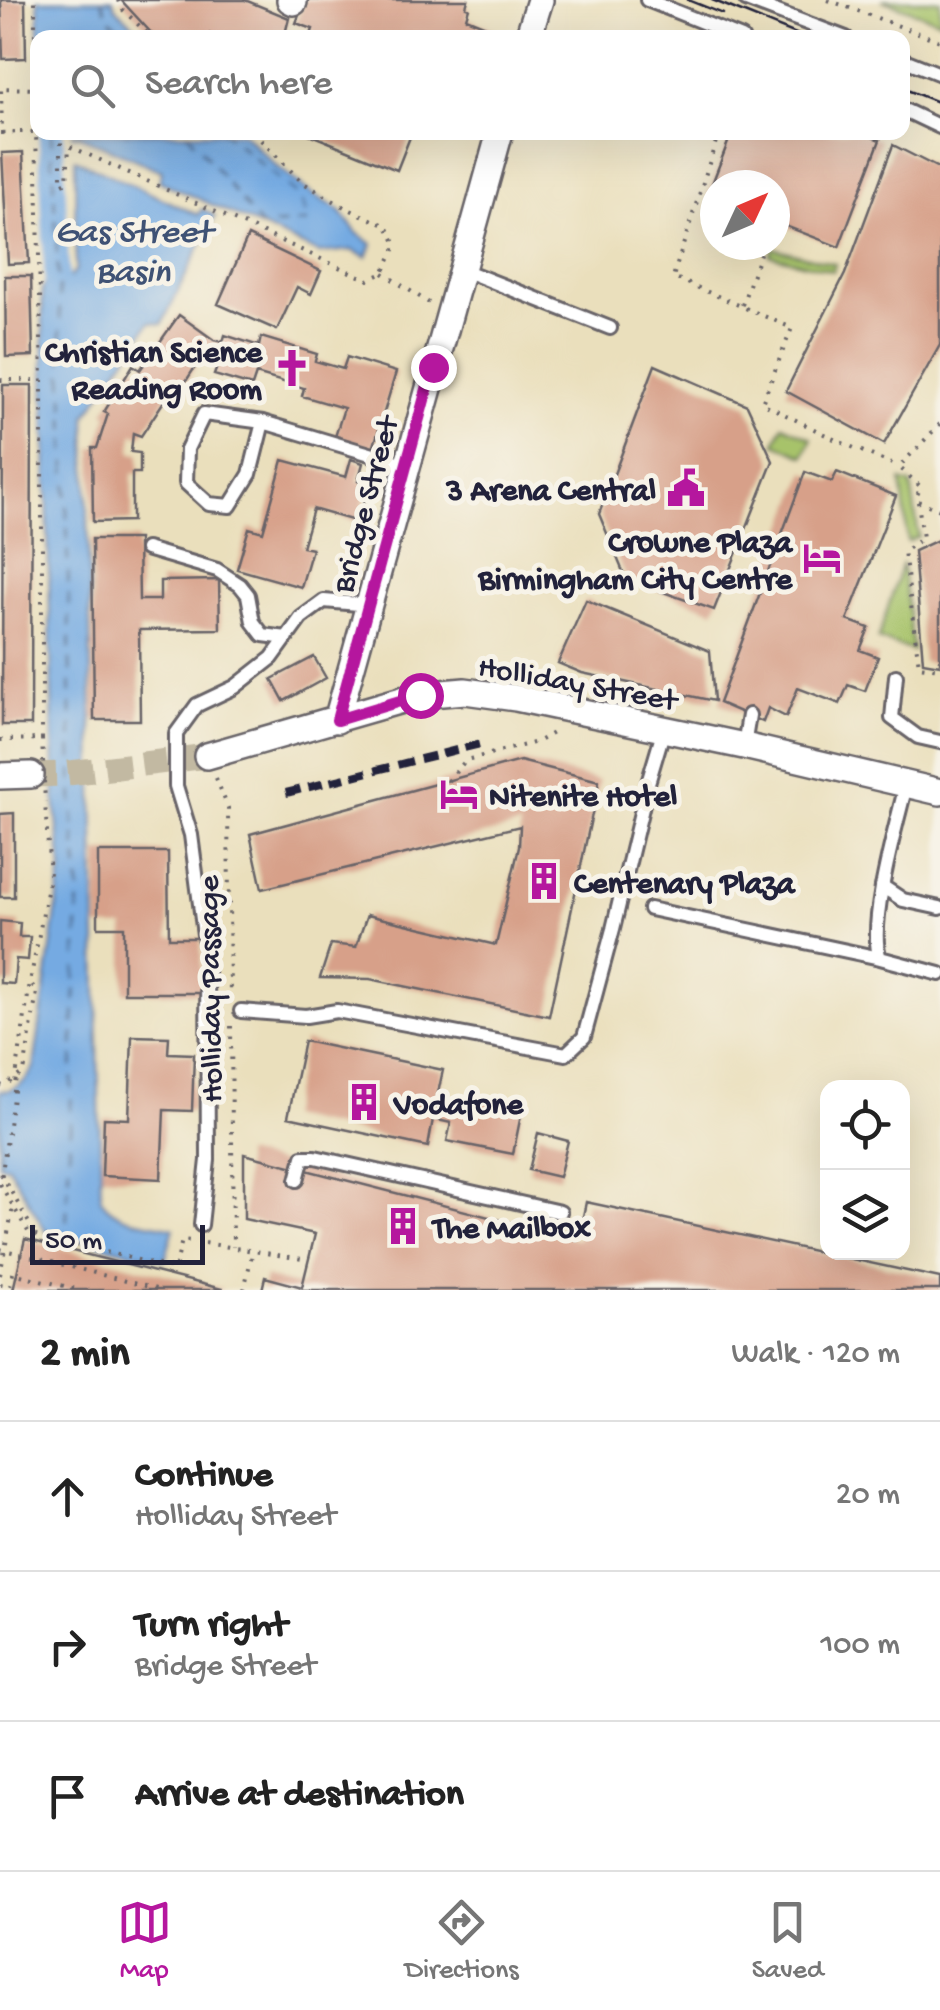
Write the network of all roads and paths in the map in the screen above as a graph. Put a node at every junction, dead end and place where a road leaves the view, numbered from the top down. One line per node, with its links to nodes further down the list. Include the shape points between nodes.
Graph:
1 (35, 0): 7 (path)
2 (118, 0): 8 (path)
3 (540, 0): 9 (street)
4 (647, 0): 10 (lane)
5 (746, 0): 11 (lane)
6 (828, 0): 12 (path)
7 (35, 30)
8 (144, 30)
9 (531, 30)
10 (722, 30)
11 (825, 30)
12 (910, 30)
13 (910, 30): 14 (path)
14 (940, 41)
15 (910, 62): 16 (lane)
16 (940, 74)
17 (30, 89): 21 (path, via 1,88)
18 (910, 113): 19 (lane)
19 (940, 127)
20 (30, 132): 21 (path, bridge)
21 (1, 133)
22 (36, 140): 34 (path)
23 (61, 140): 29 (path, via 63,184 69,146 368,280)
24 (261, 140): 29 (path, via 302,182 387,226 394,250)
25 (498, 140): 28 (street, Bridge Street)
26 (716, 140): 30 (path, via 673,277)
27 (758, 260): 30 (path)
28 (461, 269): 31 (street, Bridge Street); 32 (lane)
29 (383, 272): 31 (path)
30 (742, 306): 38 (path, via 792,328 762,403)
31 (448, 316): 37 (street, Bridge Street)
32 (610, 328)
33 (0, 380): 34 (path)
34 (42, 380): 50 (path)
35 (263, 422): 35 (lane, via 204,414 187,449 186,483 209,504 230,506 250,474); 37 (lane)
36 (940, 424): 38 (path)
37 (406, 465): 42 (street, Bridge Street)
38 (899, 467): 39 (path, via 921,487)
39 (918, 501): 40 (path); 44 (path, via 923,538 904,551 906,570 919,666)
40 (940, 510)
41 (146, 550): 43 (lane, via 217,570 240,584 262,635)
42 (370, 605): 43 (lane, via 324,601); 48 (street, Bridge Street)
43 (287, 638): 74 (lane, via 236,687 197,705 176,734 176,786 192,835 207,958 208,1160)
44 (940, 668)
45 (896, 676): 52 (lane, via 892,718 918,737)
46 (586, 713): 48 (street, Holliday Street, via 465,691 420,695); 49 (street, Holliday Street); 57 (path, via 537,742 466,760)
47 (749, 715): 53 (lane)
48 (337, 720): 54 (street, Holliday Street)
49 (664, 729): 53 (street, Holliday Street); 66 (lane, via 584,1037 566,1054 337,1011 306,1016)
50 (42, 739): 51 (path); 65 (path, bridge, via 50,876)
51 (0, 740)
52 (940, 742)
53 (744, 746): 58 (street, Holliday Street)
54 (211, 766): 66 (path, Holliday Passage, via 228,808)
55 (31, 775): 56 (street)
56 (0, 776)
57 (448, 780)
58 (906, 785): 59 (street, Holliday Street); 60 (lane)
59 (940, 792)
60 (882, 886): 61 (lane, via 903,900); 63 (lane)
61 (940, 908)
62 (650, 909): 63 (lane)
63 (880, 958): 64 (lane)
64 (940, 974)
65 (30, 982): 68 (path, via 37,992 24,1072); 69 (path, bridge)
66 (236, 1008)
67 (231, 1026): 78 (path, Holliday Passage, via 233,1246)
68 (0, 1086)
69 (1, 1174): 71 (path, bridge); 75 (path)
70 (297, 1180): 73 (lane, via 303,1157 315,1157)
71 (0, 1185): 72 (path)
72 (13, 1207): 75 (path); 80 (path)
73 (560, 1212)
74 (201, 1225)
75 (36, 1235): 76 (path, via 175,1269)
76 (182, 1240)
77 (0, 1249): 83 (path, bridge)
78 (253, 1250): 79 (path); 84 (path)
79 (308, 1260)
80 (0, 1275)
81 (0, 1284): 82 (path, via 10,1286 13,1274)
82 (80, 1290)
83 (160, 1290)
84 (244, 1290)

